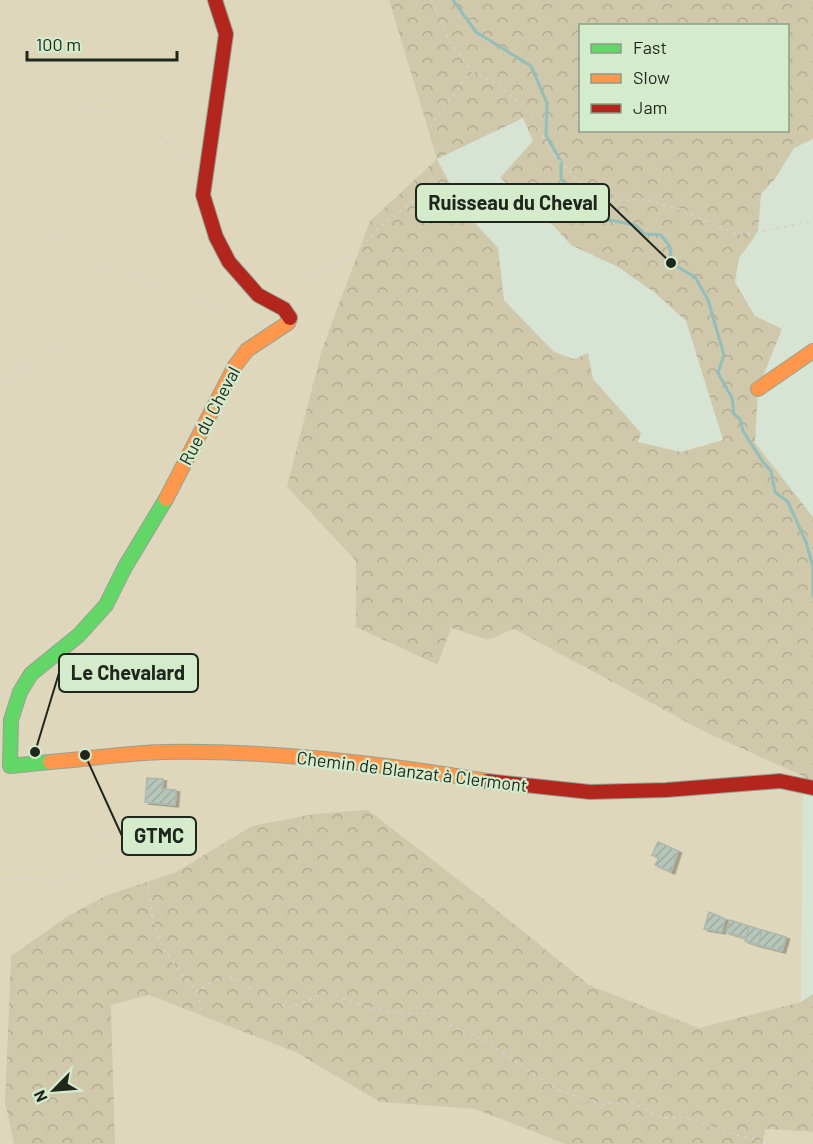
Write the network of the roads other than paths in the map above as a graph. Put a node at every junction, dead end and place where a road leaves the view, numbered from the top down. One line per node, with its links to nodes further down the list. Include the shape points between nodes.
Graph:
1 (214, 0): 4 (street, Rue du Cheval, via 226,34 203,195 216,237 229,262 258,295 288,313 288,323 247,350 235,366 106,606 79,635 31,675 20,692 11,720)
2 (813, 351): 3 (street)
3 (758, 389)
4 (10, 766): 5 (street, Chemin de Blanzat à Clermont, via 163,752 245,754 396,766 491,782 590,792 780,781)
5 (813, 788)

